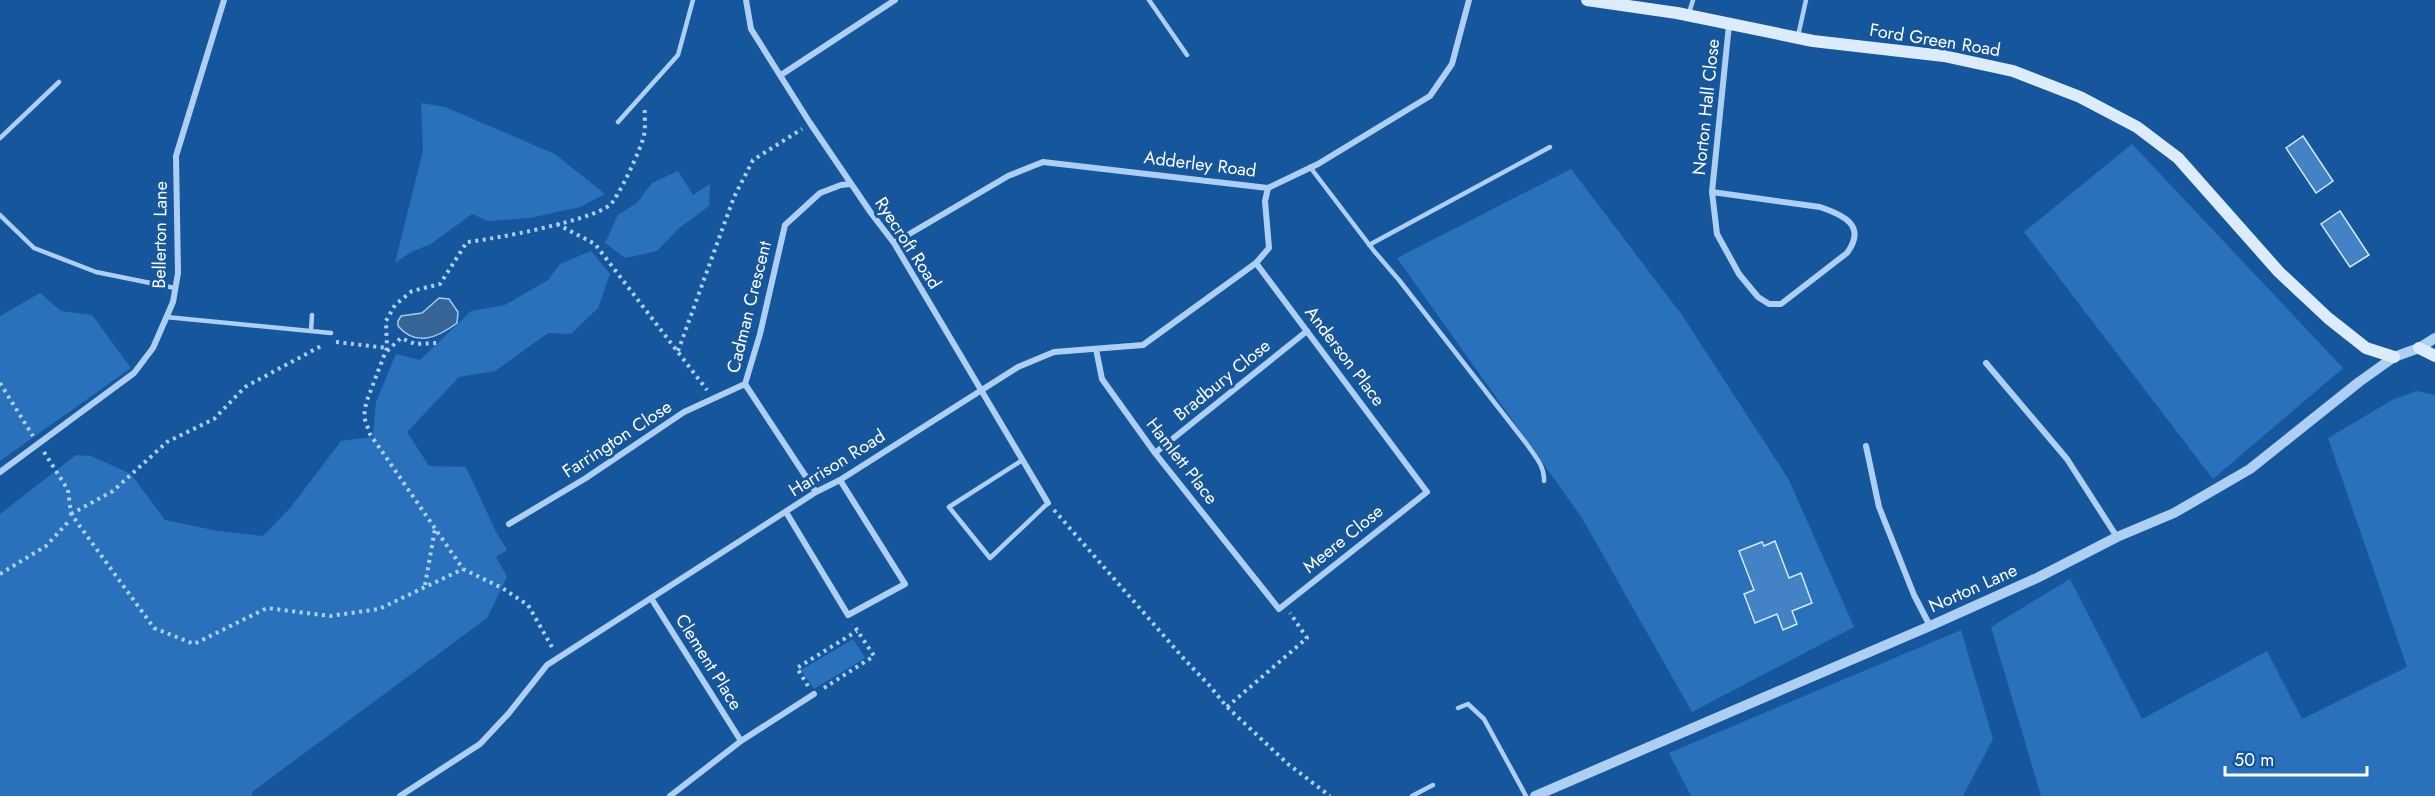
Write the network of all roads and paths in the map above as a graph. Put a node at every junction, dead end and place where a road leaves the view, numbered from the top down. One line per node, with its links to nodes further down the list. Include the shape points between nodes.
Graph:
1 (224, 0): 30 (street, Bellerton Lane, via 176,156)
2 (693, 0): 16 (lane, via 678,55)
3 (747, 0): 14 (street, Ryecroft Road, via 751,28)
4 (896, 0): 14 (street)
5 (1149, 0): 13 (lane)
6 (1469, 0): 21 (street, Adderley Road, via 1452,64 1430,96)
7 (1587, 0): 10 (main road, Ford Green Road)
8 (1693, 0): 10 (lane)
9 (1806, 0): 12 (lane)
10 (1688, 16): 11 (main road, Ford Green Road)
11 (1729, 25): 12 (main road, Ford Green Road); 24 (street, Norton Hall Close)
12 (1797, 38): 43 (main road, Ford Green Road, via 1944,56 2013,71 2080,97 2137,128 2178,158 2279,272 2333,323 2366,348)
13 (1187, 55)
14 (781, 75): 18 (street, Ryecroft Road)
15 (59, 82): 19 (lane)
16 (645, 92): 17 (lane); 26 (path, via 644,135 610,205)
17 (618, 122)
18 (810, 123): 22 (street, Ryecroft Road); 41 (path, via 753,160 734,197)
19 (0, 138)
20 (1550, 147): 28 (lane)
21 (1311, 167): 23 (street, Adderley Road); 28 (lane)
22 (851, 184): 27 (street, Ryecroft Road); 46 (street, Cadman Crescent, via 820,193 785,225 760,334)
23 (1268, 188): 27 (street, Adderley Road, via 1043,162 1008,176); 29 (street, Harrison Road, via 1264,201 1269,248)
24 (1712, 192): 24 (street, Norton Hall Close, via 1836,212 1850,221 1856,232 1854,243 1847,253 1781,304 1769,304 1739,274 1717,234)
25 (0, 215): 30 (lane, via 34,248 96,272)
26 (556, 224): 39 (path, via 468,242 440,284 411,291 395,305 386,321); 41 (path, via 595,244)
27 (894, 243): 47 (street, Ryecroft Road)
28 (1369, 245): 56 (lane, via 1526,443 1545,473)
29 (1256, 263): 34 (street, Anderson Place); 40 (street, Harrison Road, via 1143,345)
30 (175, 288): 32 (street, Bellerton Lane)
31 (312, 315): 33 (lane)
32 (166, 317): 33 (lane); 49 (street, Bellerton Lane, via 153,348 134,373)
33 (311, 331): 35 (lane)
34 (1307, 331): 51 (street, Bradbury Close); 53 (street, Anderson Place)
35 (331, 333)
36 (2435, 338): 38 (street, Norton Lane)
37 (437, 343): 39 (path, via 415,344 401,338)
38 (2419, 348): 42 (main road); 43 (street, Norton Lane)
39 (387, 349): 60 (path, via 329,341 244,387 213,419 167,442 113,491); 62 (path, via 364,417 370,434)
40 (1096, 349): 47 (street, Harrison Road, via 1054,352 1018,367); 51 (street, Hamlett Place, via 1102,379)
41 (678, 351): 48 (path)
42 (2435, 356)
43 (2394, 357): 63 (street, Norton Lane, via 2250,469 2174,513)
44 (1986, 363): 63 (street, via 2067,459)
45 (0, 383): 49 (path)
46 (744, 384): 48 (street, Farrington Close); 57 (street, Cadman Crescent)
47 (981, 391): 52 (street, Ryecroft Road); 55 (street, Harrison Road)
48 (713, 398): 61 (street, Farrington Close, via 684,412)
49 (38, 444): 54 (street, Bellerton Lane); 60 (path, via 68,490)
50 (1866, 446): 70 (street, via 1879,507)
51 (1155, 453): 68 (street, Hamlett Place, via 1279,609)
52 (1021, 461): 58 (street, Ryecroft Road); 58 (lane, via 949,507 990,558)
53 (1409, 467): 68 (street, Meere Close, via 1427,492)
54 (0, 472)
55 (840, 480): 57 (street, Harrison Road); 69 (street, via 905,584)
56 (1544, 481)
57 (816, 492): 59 (street, Harrison Road)
58 (1048, 503): 74 (path)
59 (786, 512): 67 (street, Harrison Road); 69 (street)
60 (71, 517): 65 (path, via 46,546); 66 (path, via 154,628 194,644 267,608 340,615 379,609)
61 (509, 524)
62 (435, 529): 64 (path); 66 (path)
63 (2117, 537): 70 (street, Norton Lane)
64 (463, 569): 66 (path); 72 (path, via 528,605)
65 (0, 574)
66 (425, 585)
67 (651, 598): 72 (street, Harrison Road); 76 (street, Clement Place)
68 (1284, 605): 74 (path, via 1307,638)
69 (848, 615): 71 (path)
70 (1930, 626): 83 (street, Norton Lane)
71 (857, 632): 73 (path, via 874,656); 73 (path, via 797,668)
72 (558, 658): 78 (street, Harrison Road, via 547,665 480,744)
73 (814, 694): 76 (street)
74 (1227, 707): 80 (path, via 1288,764)
75 (1458, 708): 82 (lane, via 1468,704 1484,719)
76 (741, 741): 79 (street)
77 (1432, 785): 81 (lane)
78 (400, 796)
79 (670, 796)
80 (1330, 796)
81 (1412, 796)
82 (1526, 796)
83 (1536, 796)

